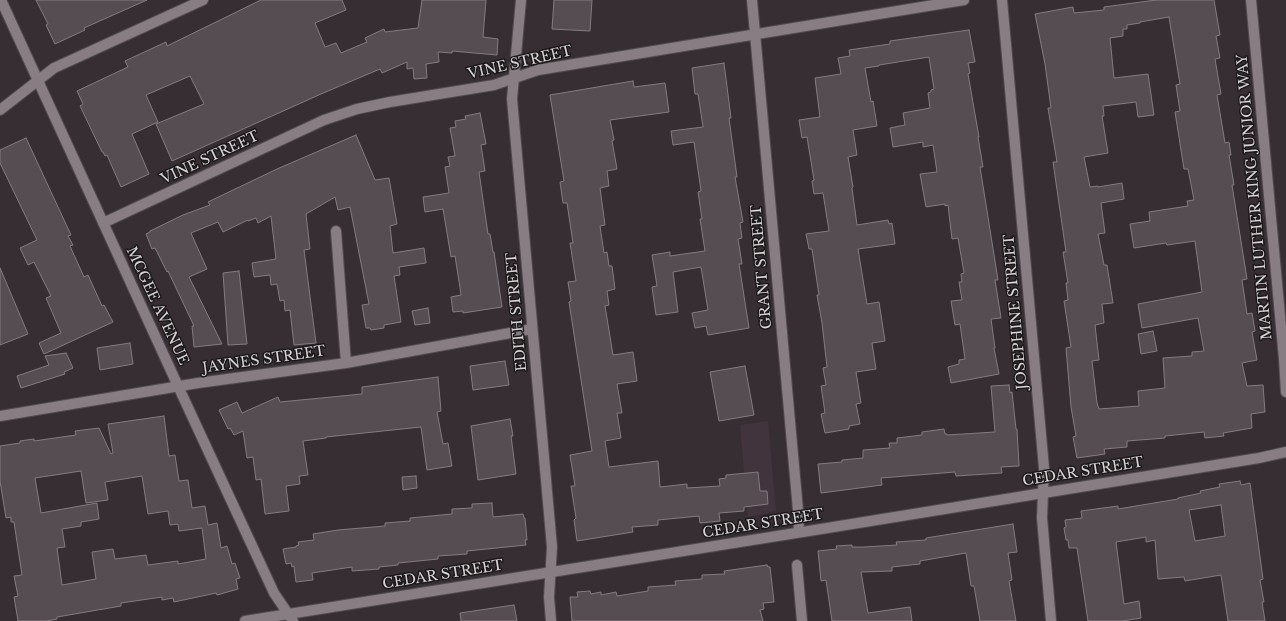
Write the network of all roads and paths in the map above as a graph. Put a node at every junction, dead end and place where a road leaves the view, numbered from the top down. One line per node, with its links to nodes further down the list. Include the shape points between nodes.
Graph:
1 (1, 0): 10 (street, MCGEE AVENUE)
2 (204, 0): 10 (street, via 54,68)
3 (521, 0): 9 (street, EDITH STREET)
4 (752, 0): 8 (street, GRANT STREET)
5 (964, 0): 8 (street, VINE STREET)
6 (1002, 0): 20 (street, JOSEPHINE STREET, via 1044,468)
7 (1252, 0): 17 (street, MARTIN LUTHER KING JUNIOR WAY)
8 (755, 35): 9 (street, VINE STREET, via 538,70); 21 (street, GRANT STREET)
9 (514, 78): 12 (street, VINE STREET, via 494,85 357,109 324,120); 14 (street, EDITH STREET, via 512,99)
10 (38, 80): 11 (street); 12 (street, MCGEE AVENUE)
11 (0, 110)
12 (103, 223): 16 (street, MCGEE AVENUE)
13 (336, 231): 15 (street)
14 (532, 329): 15 (street, JAYNES STREET); 23 (street, EDITH STREET, via 552,547)
15 (346, 363): 16 (street, JAYNES STREET)
16 (178, 386): 18 (street, JAYNES STREET); 24 (street, MCGEE AVENUE, via 274,593)
17 (1286, 392)
18 (0, 416)
19 (1286, 452): 20 (street, CEDAR STREET)
20 (1043, 493): 21 (street, CEDAR STREET); 28 (street, JOSEPHINE STREET, via 1042,518)
21 (799, 532): 23 (street, CEDAR STREET)
22 (797, 565): 27 (street)
23 (551, 572): 24 (street, CEDAR STREET); 26 (street, EDITH STREET)
24 (291, 617): 25 (street, CEDAR STREET)
25 (245, 621)
26 (551, 621)
27 (802, 621)
28 (1051, 621)

